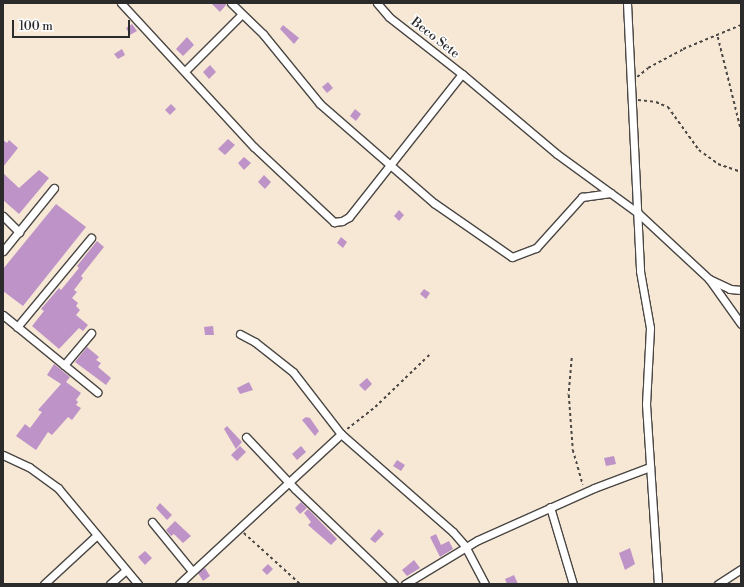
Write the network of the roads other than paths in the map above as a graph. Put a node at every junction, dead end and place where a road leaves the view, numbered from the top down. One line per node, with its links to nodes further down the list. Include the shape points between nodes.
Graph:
1 (121, 3): 6 (street)
2 (231, 3): 5 (street)
3 (378, 3): 7 (street, Beco Sete, via 389,17)
4 (627, 3): 11 (street)
5 (242, 14): 6 (street); 8 (street, via 263,34 311,96)
6 (185, 71): 8 (street, via 285,179 334,222 350,216)
7 (462, 74): 8 (street); 10 (street, Beco Sete, via 557,154)
8 (390, 163): 10 (street, via 434,203 512,257 536,248 582,197)
9 (54, 188): 13 (street)
10 (611, 193): 11 (street, Beco Sete)
11 (638, 213): 16 (street, Beco Sete); 28 (street, via 640,271 650,334 646,389)
12 (3, 216): 13 (street)
13 (19, 232): 15 (street)
14 (90, 238): 20 (street)
15 (3, 251)
16 (709, 279): 17 (street, via 730,289); 19 (street)
17 (741, 290)
18 (3, 315): 20 (street)
19 (741, 324)
20 (17, 327): 23 (street)
21 (91, 333): 23 (street)
22 (240, 334): 25 (street, via 256,342 293,372)
23 (64, 365): 24 (street)
24 (97, 392)
25 (341, 434): 29 (street); 33 (street)
26 (246, 437): 29 (street)
27 (3, 455): 32 (street, via 29,467 53,484)
28 (650, 467): 30 (street); 45 (street)
29 (288, 482): 36 (street); 41 (street)
30 (550, 507): 33 (street); 44 (street)
31 (152, 522): 36 (street)
32 (97, 535): 35 (street); 37 (street)
33 (466, 546): 42 (street); 43 (street)
34 (741, 568): 46 (street)
35 (126, 570): 38 (street); 39 (street)
36 (192, 571): 40 (street)
37 (44, 584)
38 (110, 584)
39 (138, 584)
40 (179, 584)
41 (394, 584)
42 (405, 584)
43 (486, 584)
44 (573, 584)
45 (658, 584)
46 (718, 584)

